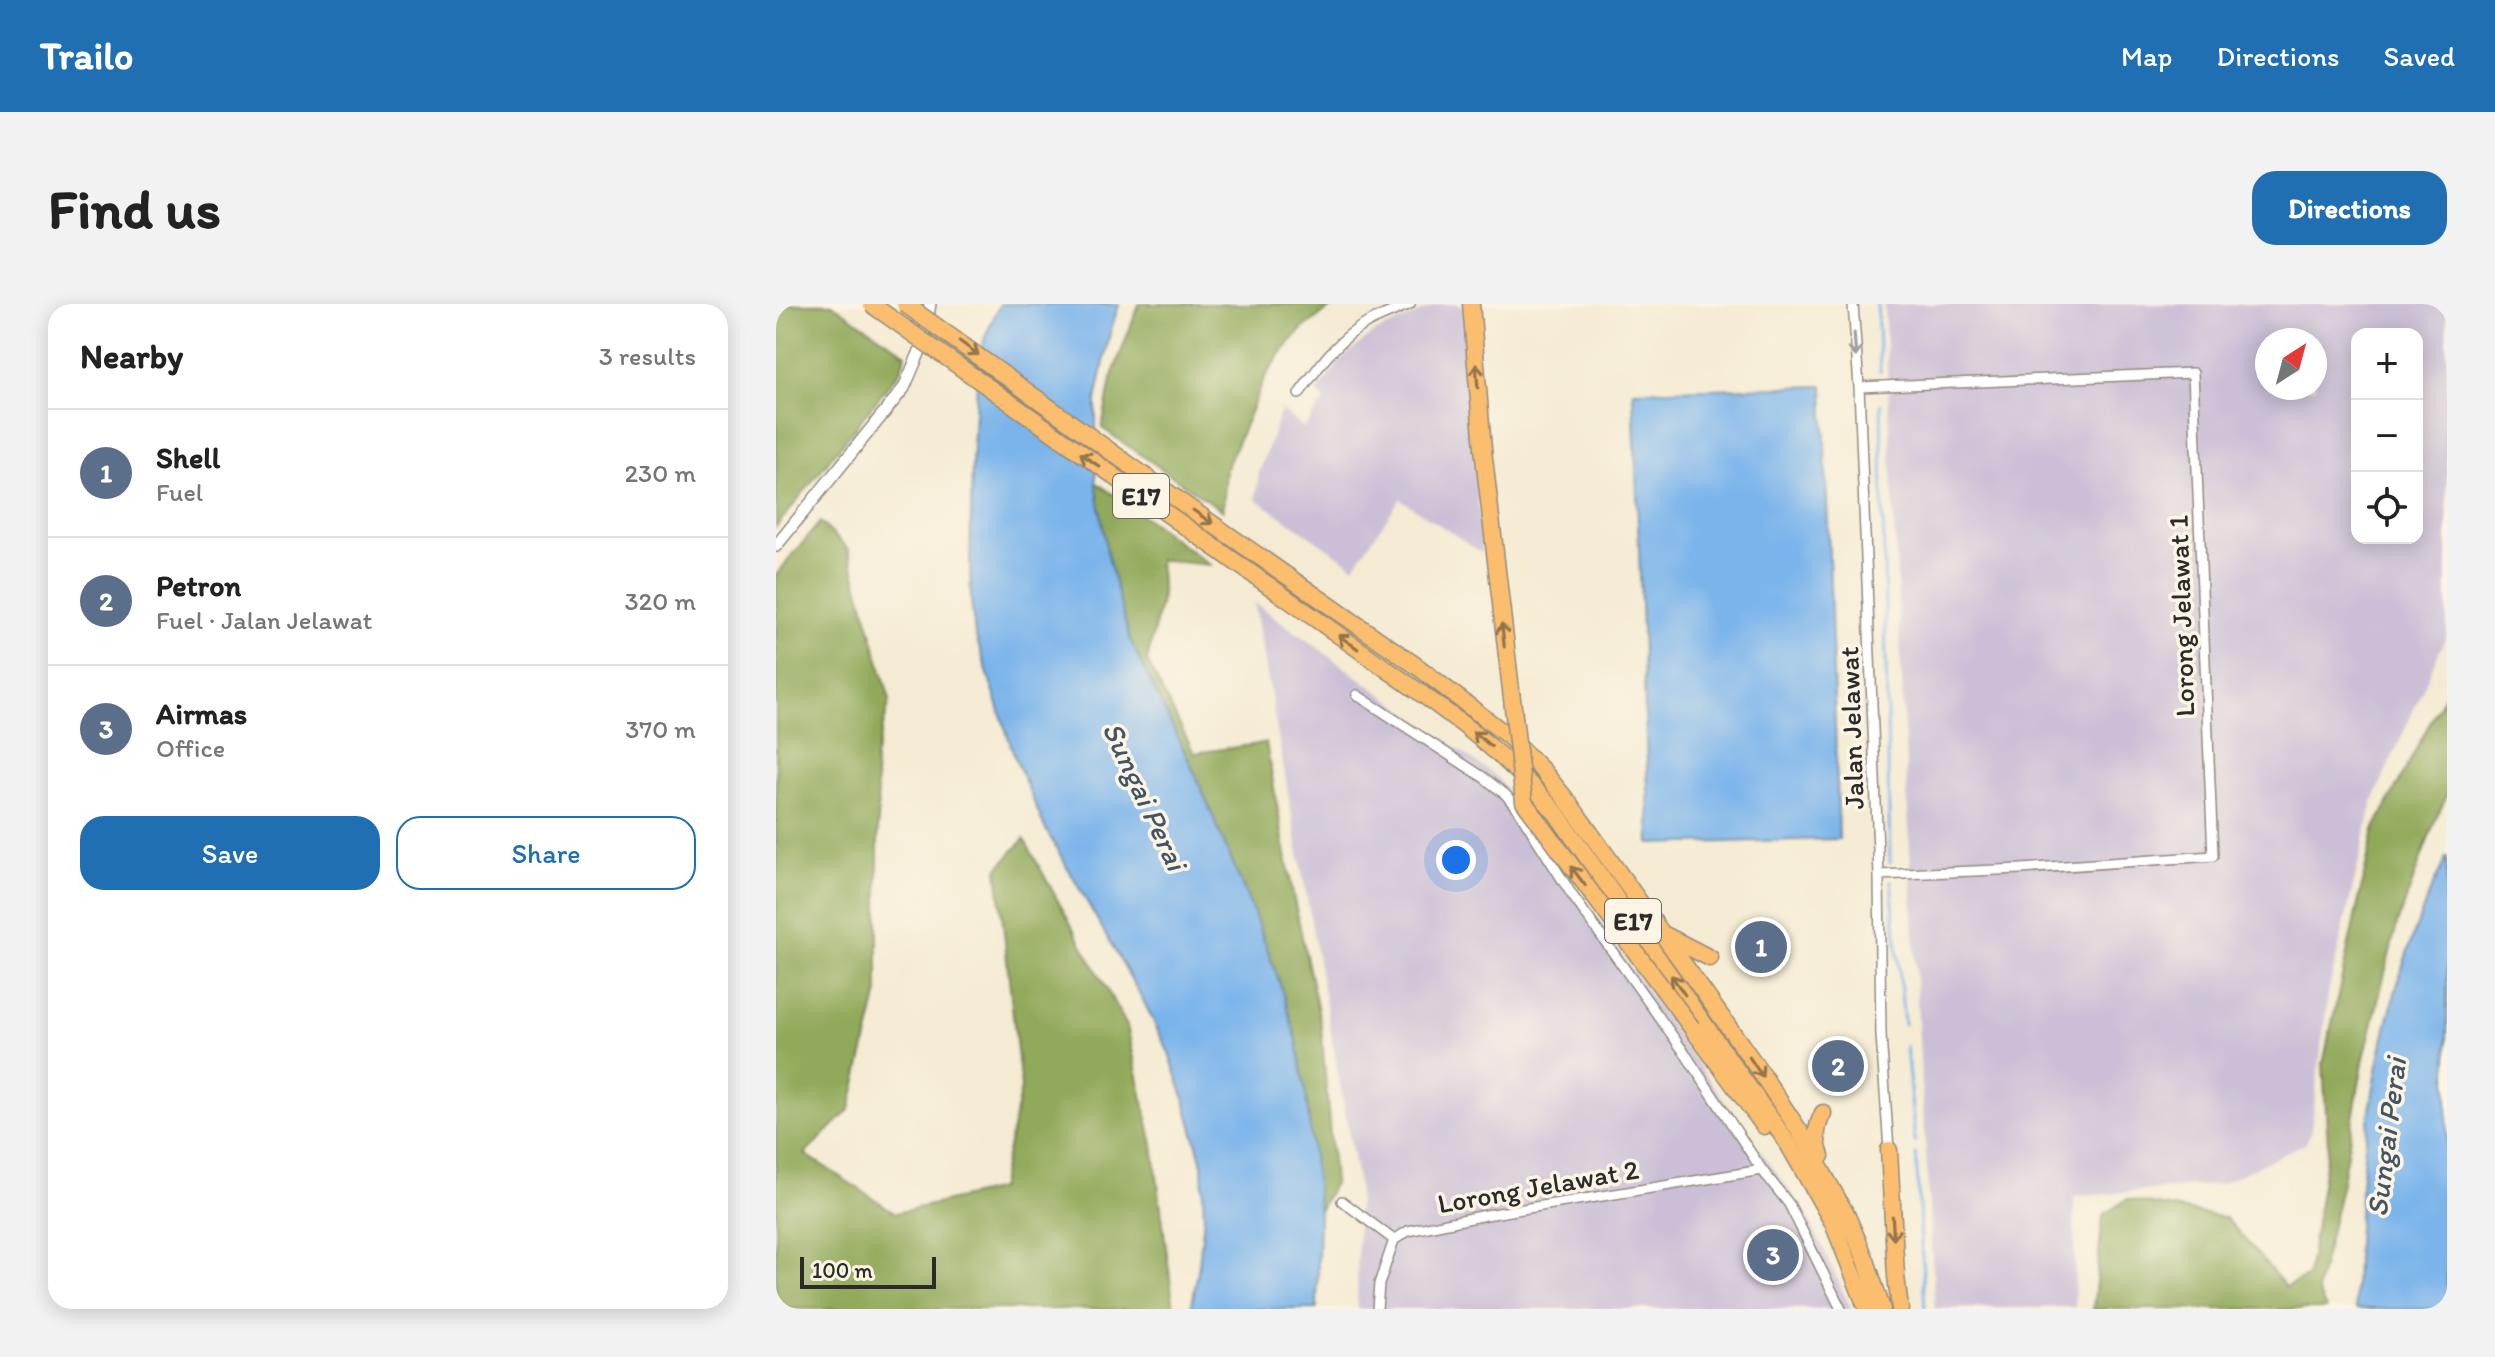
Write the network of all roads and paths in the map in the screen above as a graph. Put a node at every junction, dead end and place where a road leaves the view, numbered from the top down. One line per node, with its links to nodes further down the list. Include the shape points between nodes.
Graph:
1 (871, 304): 17 (highway, E17, one-way to 1, bridge, via 1556,813 1497,750)
2 (905, 304): 12 (highway, E17, one-way to 12, bridge, via 1508,736 1569,803)
3 (930, 304): 9 (street, via 923,344 904,388)
4 (1410, 304): 8 (street, via 1342,341)
5 (1853, 304): 7 (street, Jalan Jelawat, one-way to 7)
6 (1470, 305): 17 (highway, one-way to 6, bridge, via 1766,1129 1524,802)
7 (1859, 387): 11 (street, Jalan Jelawat); 11 (street, Lorong Jelawat 1, via 2193,373 2212,825 2213,856)
8 (1299, 394)
9 (776, 546)
10 (1357, 695): 16 (street, via 1506,795)
11 (1879, 875): 15 (street, Jalan Jelawat)
12 (1663, 934): 13 (highway); 17 (highway, E17, one-way to 17, via 1800,1132)
13 (1710, 958)
14 (1823, 1113): 17 (highway, via 1816,1129)
15 (1889, 1150): 24 (highway, one-way to 24)
16 (1762, 1170): 19 (street, Lorong Jelawat 2, via 1486,1215 1408,1231); 21 (street, via 1789,1204)
17 (1822, 1185): 22 (highway, E17); 23 (highway, E17, via 1866,1260)
18 (1342, 1201): 19 (street)
19 (1394, 1240): 20 (street, via 1379,1284)
20 (1377, 1309)
21 (1841, 1309)
22 (1867, 1309)
23 (1882, 1309)
24 (1900, 1309)

